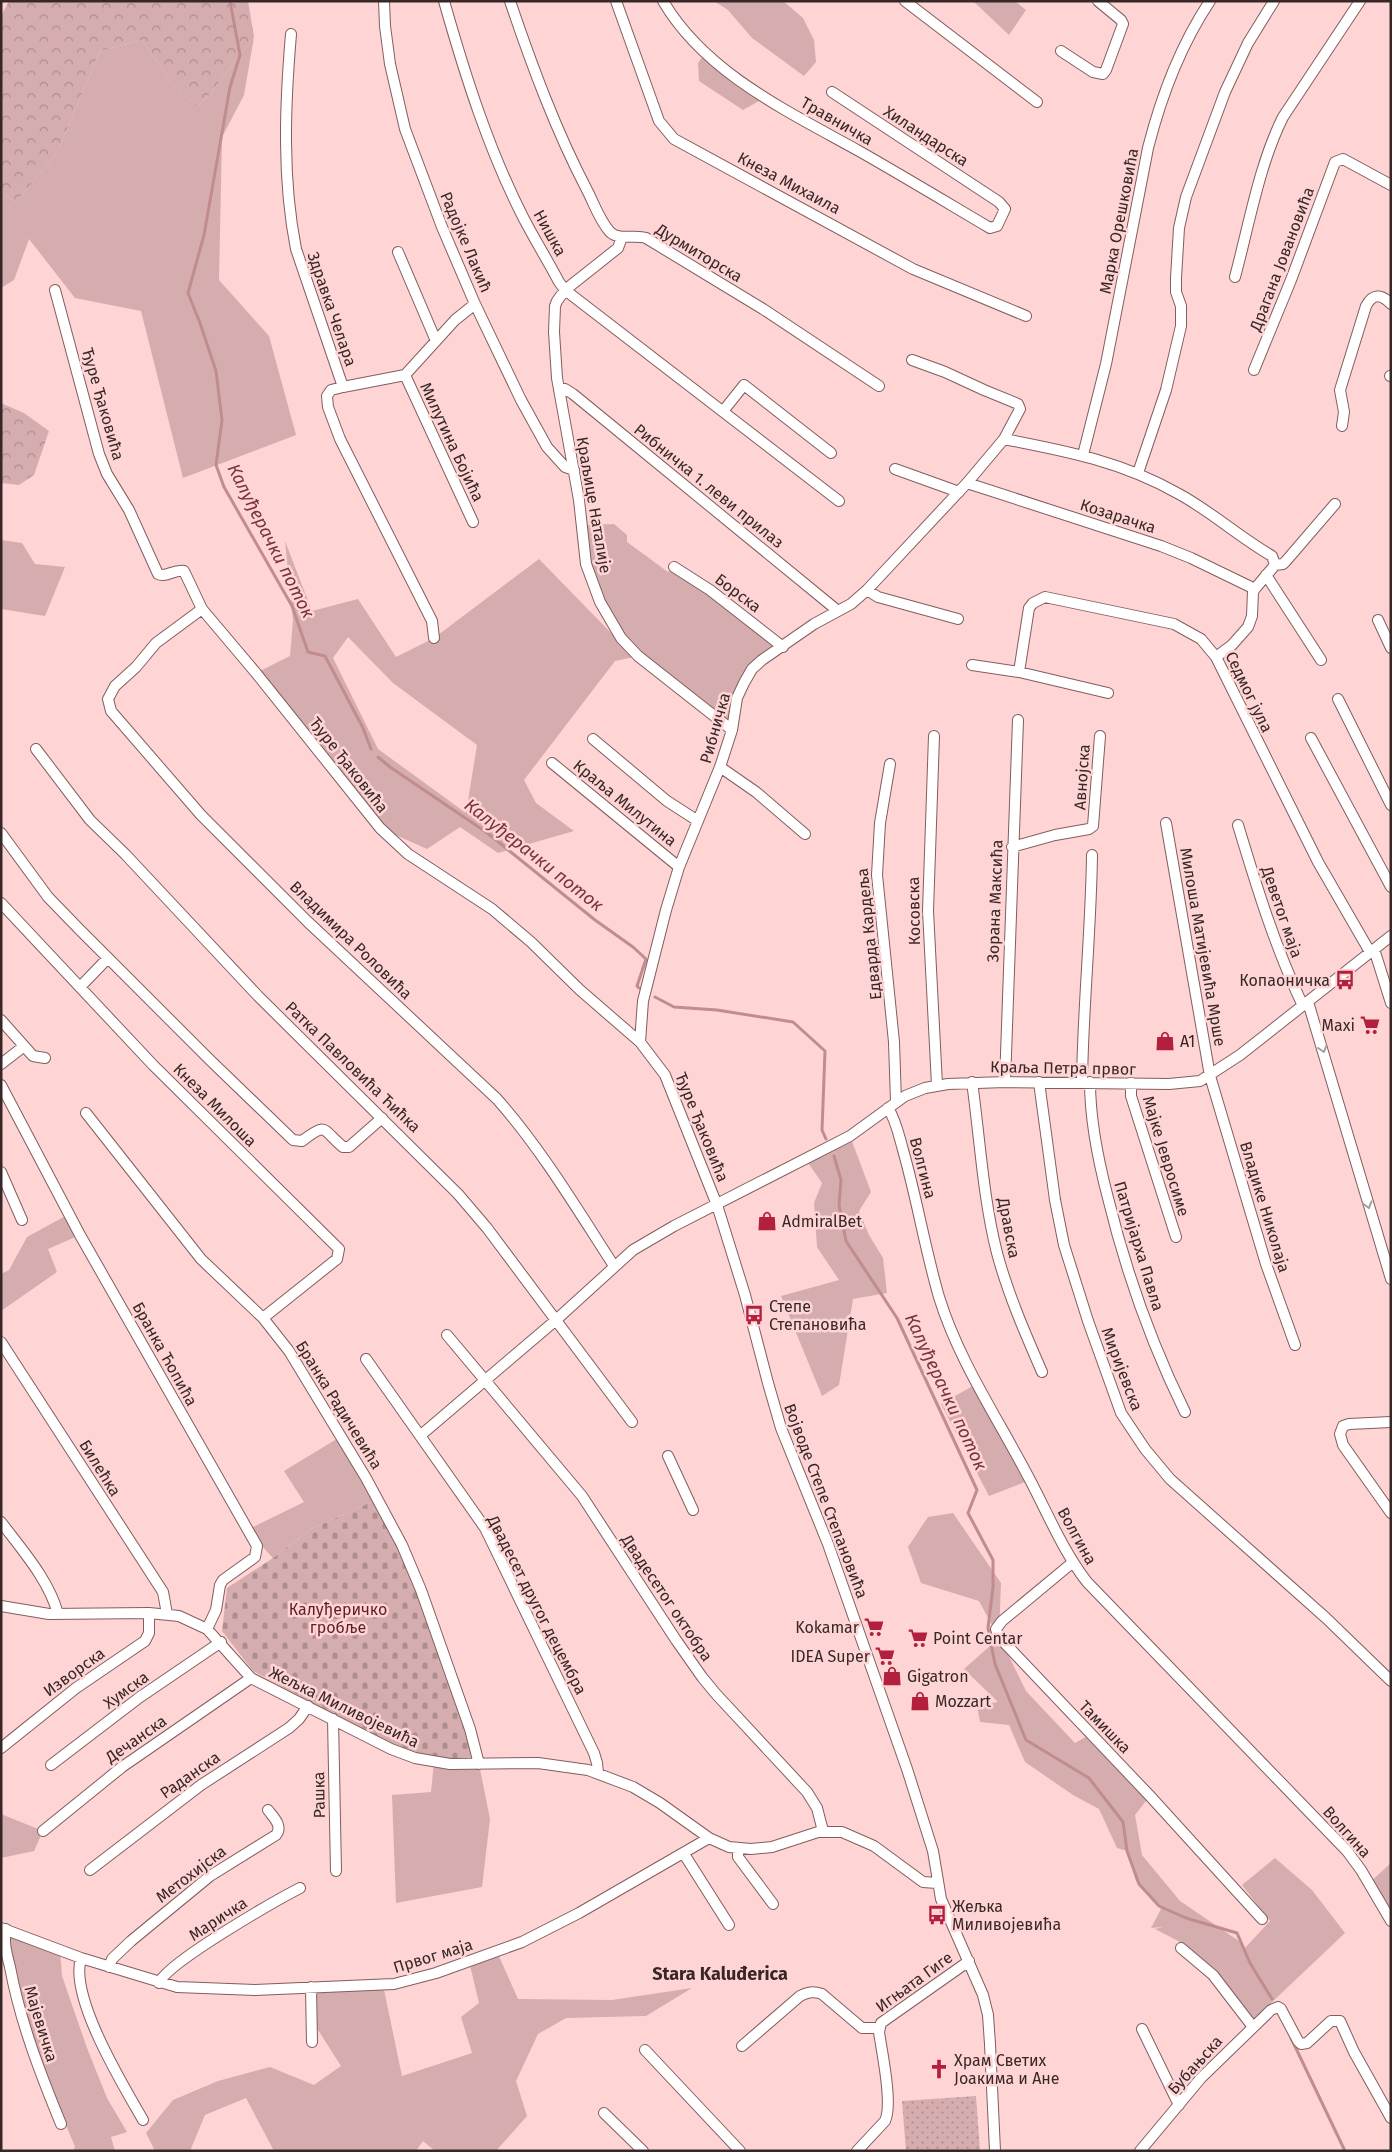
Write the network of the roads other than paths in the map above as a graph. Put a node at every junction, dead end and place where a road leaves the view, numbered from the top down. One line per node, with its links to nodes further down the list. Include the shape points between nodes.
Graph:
1 (384, 1): 22 (street, Радојке Лакић, via 390,64 405,129)
2 (444, 1): 21 (street, Нишка, via 481,117 509,185 524,218)
3 (510, 1): 17 (street, via 567,152 606,225 611,232)
4 (616, 1): 24 (street, Кнеза Михаила, via 659,121 674,139 913,269)
5 (663, 1): 16 (street, Травничка, via 679,26 722,66 790,112 990,228 997,226 1004,214)
6 (905, 1): 14 (street)
7 (1098, 1): 12 (street, via 1124,24 1106,70 1103,74 1093,72)
8 (1210, 1): 36 (street, Марка Орешковића, via 1184,48 1156,116 1106,364)
9 (1274, 1): 39 (street, via 1248,43 1225,92 1186,197 1179,228 1176,278 1181,326 1166,390)
10 (1360, 1): 19 (street, via 1274,135)
11 (291, 34): 30 (street, Здравка Челара, via 286,129 292,229 305,278)
12 (1061, 51)
13 (832, 92): 16 (street, Хиландарска)
14 (1036, 102)
15 (1391, 185): 27 (street, Драгана Јовановића, via 1343,158 1338,159)
16 (1004, 206)
17 (622, 237): 21 (street, via 618,248); 29 (street, Дурмиторска, via 646,238 763,309)
18 (398, 252): 25 (street)
19 (1234, 277)
20 (55, 290): 50 (street, Ђуре Ђаковића, via 107,474 129,510 158,574 164,576 173,571 184,571)
21 (566, 290): 31 (street, Краљице Наталије, via 557,301 554,316); 32 (street, Нишка)
22 (476, 304): 25 (street, via 455,320); 38 (street, Радојке Лакић, via 547,448 565,467)
23 (1391, 304): 33 (street, via 1377,296 1366,306 1340,390 1344,412)
24 (1026, 316)
25 (436, 341): 28 (street)
26 (912, 360): 34 (street, Рибничка, via 1017,403 1020,409)
27 (1254, 370)
28 (405, 375): 30 (street); 44 (street, Милутина Бојића)
29 (879, 386)
30 (343, 387): 54 (street, Здравка Челара, via 331,390 327,396 331,415 432,621)
31 (559, 390): 38 (street, Краљице Наталије); 51 (street, Рибничка 1. леви прилаз, via 573,394)
32 (724, 410): 35 (street, via 744,385); 42 (street, Нишка)
33 (1342, 426)
34 (1004, 439): 36 (street); 40 (street, Рибничка)
35 (831, 453)
36 (1083, 455): 39 (street)
37 (895, 469): 41 (street)
38 (574, 470): 64 (street, Краљице Наталије, via 586,564 612,625 638,656)
39 (1138, 473): 45 (street, via 1210,513 1272,556)
40 (967, 483): 41 (street, Рибничка); 48 (street, Козарачка, via 1160,546)
41 (959, 492): 49 (street, Рибничка)
42 (839, 500)
43 (1335, 504): 45 (street, via 1286,561)
44 (473, 522)
45 (1275, 565): 47 (street)
46 (674, 566): 55 (street, Борска)
47 (1266, 575): 48 (street); 58 (street)
48 (1255, 589): 57 (street, via 1248,627)
49 (868, 590): 51 (street, Рибничка); 52 (street, via 878,597)
50 (202, 609): 91 (street, Ђуре Ђаковића, via 380,828 408,854 492,908); 110 (street, Владимира Роловића, via 156,643 110,692 111,712 201,815 308,922 497,1099 536,1147)
51 (838, 611): 55 (street, Рибничка)
52 (958, 618)
53 (1378, 620): 56 (street)
54 (434, 638)
55 (783, 646): 64 (street, Рибничка, via 752,669 737,698)
56 (1391, 648)
57 (1216, 658): 60 (street, Седмог јула, via 1201,639 1174,624 1045,597 1029,608); 85 (street, Седмог јула, via 1318,862)
58 (1321, 660)
59 (972, 665): 60 (street)
60 (1019, 672): 61 (street)
61 (1108, 692)
62 (1338, 699): 73 (street)
63 (1018, 720): 79 (street, Зорана Максића)
64 (732, 730): 72 (street, Рибничка)
65 (934, 736): 102 (street, Косовска, via 928,911)
66 (1100, 736): 79 (street, Авнојска, via 1093,826 1089,830 1055,835)
67 (1310, 738): 82 (street)
68 (593, 739): 74 (street, via 668,801)
69 (36, 749): 105 (street, Ратка Павловића Ћићка, via 90,820 126,854 258,996)
70 (552, 763): 81 (street, Краља Милутина)
71 (890, 764): 103 (street, Едварда Кардеља, via 880,823 877,875 894,1042)
72 (720, 767): 74 (street, Рибничка); 78 (street, via 756,792)
73 (1391, 805)
74 (698, 821): 81 (street, Рибничка)
75 (1166, 823): 95 (street, Милоша Матијевића Мрше)
76 (1238, 825): 89 (street, Деветог маја, via 1266,920 1286,969)
77 (1, 833): 86 (street, Кнеза Милоша, via 48,896)
78 (805, 834)
79 (1012, 848): 97 (street, Зорана Максића)
80 (1092, 855): 99 (street, Патријарха Павла, via 1085,987)
81 (679, 867): 91 (street, Рибничка, via 643,1000)
82 (1391, 887)
83 (1, 903): 87 (street, Кнеза Милоша)
84 (1391, 936): 85 (street, Краља Петра првог)
85 (1372, 951): 88 (street, Седмог јула); 89 (street, Краља Петра првог)
86 (108, 958): 87 (street); 105 (street, Кнеза Милоша, via 296,1142 322,1129 346,1147)
87 (80, 987): 112 (street, Кнеза Милоша, via 153,1065 339,1249 338,1259)
88 (1391, 1003)
89 (1306, 1004): 95 (street, Краља Петра првог); 111 (street, one-way to 111)
90 (1, 1020): 92 (street)
91 (640, 1042): 107 (street, Ђуре Ђаковића, via 668,1082)
92 (24, 1047): 93 (street, via 33,1056); 94 (street)
93 (45, 1058)
94 (1, 1064)
95 (1210, 1076): 100 (street, Краља Петра првог, via 1186,1083); 116 (street, Владике Николаја, via 1266,1264)
96 (972, 1082): 97 (street, Краља Петра првог); 102 (street, Краља Петра првог); 118 (street, Дравска, via 997,1251 1015,1308)
97 (1005, 1082): 98 (street, Краља Петра првог)
98 (1039, 1082): 99 (street, Краља Петра првог); 136 (street, Миријевска, via 1064,1244 1121,1414 1170,1479 1326,1618)
99 (1086, 1082): 100 (street, Краља Петра првог); 120 (street, Патријарха Павла, via 1094,1137 1118,1238 1151,1338)
100 (1131, 1083): 109 (street, Мајке Јевросиме, via 1131,1096)
101 (1, 1085): 133 (street, Бранка Ћопића, via 80,1235 256,1546 255,1557 220,1585 216,1610)
102 (938, 1085): 103 (street, Краља Петра првог, via 915,1091)
103 (892, 1105): 107 (street, Краља Петра првог, via 839,1142); 128 (street, Волгина, via 947,1320)
104 (86, 1113): 112 (street, Бранка Радичевића, via 201,1259)
105 (382, 1118): 113 (street, Ратка Павловића Ћићка, via 458,1194)
106 (1, 1172): 108 (street)
107 (717, 1205): 110 (street, Краља Петра првог, via 648,1240); 151 (street, Војводе Степе Степановића, via 746,1295 774,1405 828,1544 900,1747 930,1839)
108 (22, 1220)
109 (1176, 1238)
110 (614, 1266): 113 (street, Краља Петра првог)
111 (1391, 1279)
112 (263, 1318): 140 (street, Бранка Радичевића, via 289,1351 366,1478 402,1546 421,1590)
113 (556, 1320): 119 (street, Краља Петра првог); 121 (street, Ратка Павловића Ћићка)
114 (448, 1335): 119 (street, Двадесетог октобра)
115 (1, 1342): 132 (street, Билећка, via 163,1592)
116 (1295, 1345)
117 (366, 1359): 123 (street, Двадесет другог децембра)
118 (1042, 1372)
119 (485, 1379): 123 (street, Краља Петра првог); 145 (street, Двадесетог октобра, via 582,1496 702,1677 814,1801)
120 (1184, 1412)
121 (632, 1422)
122 (1391, 1422): 126 (street, via 1349,1424 1343,1426 1340,1434 1343,1445)
123 (421, 1435): 142 (street, Двадесет другог децембра, via 498,1552 594,1753)
124 (668, 1456): 125 (street)
125 (693, 1510)
126 (1391, 1513)
127 (1, 1522): 131 (street, via 36,1569)
128 (1072, 1563): 154 (street, Тамишка, via 1002,1621 996,1629 998,1636); 155 (street, Волгина, via 1347,1851)
129 (1, 1606): 131 (street, Жељка Миливојевића)
130 (149, 1613): 131 (street, Жељка Миливојевића); 132 (street, Жељка Миливојевића); 139 (street, Изворска, via 149,1633 145,1641 76,1688)
131 (58, 1614)
132 (167, 1614): 133 (street, Жељка Миливојевића, via 191,1620)
133 (207, 1629): 134 (street, Жељка Миливојевића)
134 (221, 1642): 135 (street, Жељка Миливојевића); 141 (street, Хумска, via 140,1697)
135 (252, 1678): 137 (street, Жељка Миливојевића); 144 (street, Дечанска, via 122,1767)
136 (1391, 1681)
137 (308, 1706): 138 (street, Жељка Миливојевића); 149 (street, Раданска, via 288,1728 201,1784)
138 (332, 1719): 140 (street, Жељка Миливојевића, via 415,1758 450,1764); 150 (street, Рашка)
139 (1, 1748)
140 (479, 1764): 142 (street, Жељка Миливојевића, via 538,1763)
141 (51, 1765)
142 (598, 1773): 146 (street, Жељка Миливојевића, via 641,1791)
143 (268, 1810): 161 (street, Метохијска, via 279,1826 276,1835 210,1876 118,1952)
144 (43, 1831)
145 (823, 1831): 147 (street, Жељка Миливојевића, via 772,1847); 151 (street, Жељка Миливојевића, via 842,1832 858,1838 923,1882)
146 (709, 1838): 147 (street, Жељка Миливојевића); 148 (street, Првог маја)
147 (738, 1848): 153 (street, via 738,1857)
148 (684, 1854): 156 (street); 163 (street, Првог маја, via 569,1919 490,1954 394,1984)
149 (90, 1870)
150 (336, 1871)
151 (937, 1883): 160 (street, Војводе Степе Степановића, via 944,1908)
152 (300, 1888): 162 (street, Маричка, via 166,1971)
153 (773, 1904)
154 (1262, 1919)
155 (1391, 1921)
156 (729, 1925)
157 (4, 1929): 159 (street, Првог маја); 174 (street, Мајевичка, via 20,2013)
158 (1181, 1948): 165 (street, via 1214,1975)
159 (81, 1958): 161 (street, Првог маја); 173 (street, via 79,1977 92,2019)
160 (969, 1961): 164 (street, Игњата Гиге, via 883,2020); 178 (street, Војводе Степе Степановића, via 988,2015)
161 (109, 1967): 162 (street, Првог маја)
162 (159, 1983): 163 (street, Првог маја, via 186,1988)
163 (311, 1988): 167 (street)
164 (879, 2028): 168 (street, Игњата Гиге, via 862,2028 822,1994 807,1993); 177 (street, Игњата Гиге, via 887,2116)
165 (1253, 2028): 170 (street, Бубањска, via 1201,2078); 172 (street, Бубањска, via 1278,2006 1301,2044 1307,2043 1331,2021 1340,2021)
166 (1142, 2029): 170 (street)
167 (312, 2042)
168 (742, 2046)
169 (645, 2050): 176 (street)
170 (1179, 2105): 179 (street, Бубањска)
171 (604, 2113): 175 (street)
172 (1391, 2118)
173 (143, 2120)
174 (61, 2124)
175 (642, 2151)
176 (740, 2151)
177 (856, 2151)
178 (996, 2151)
179 (1140, 2151)

